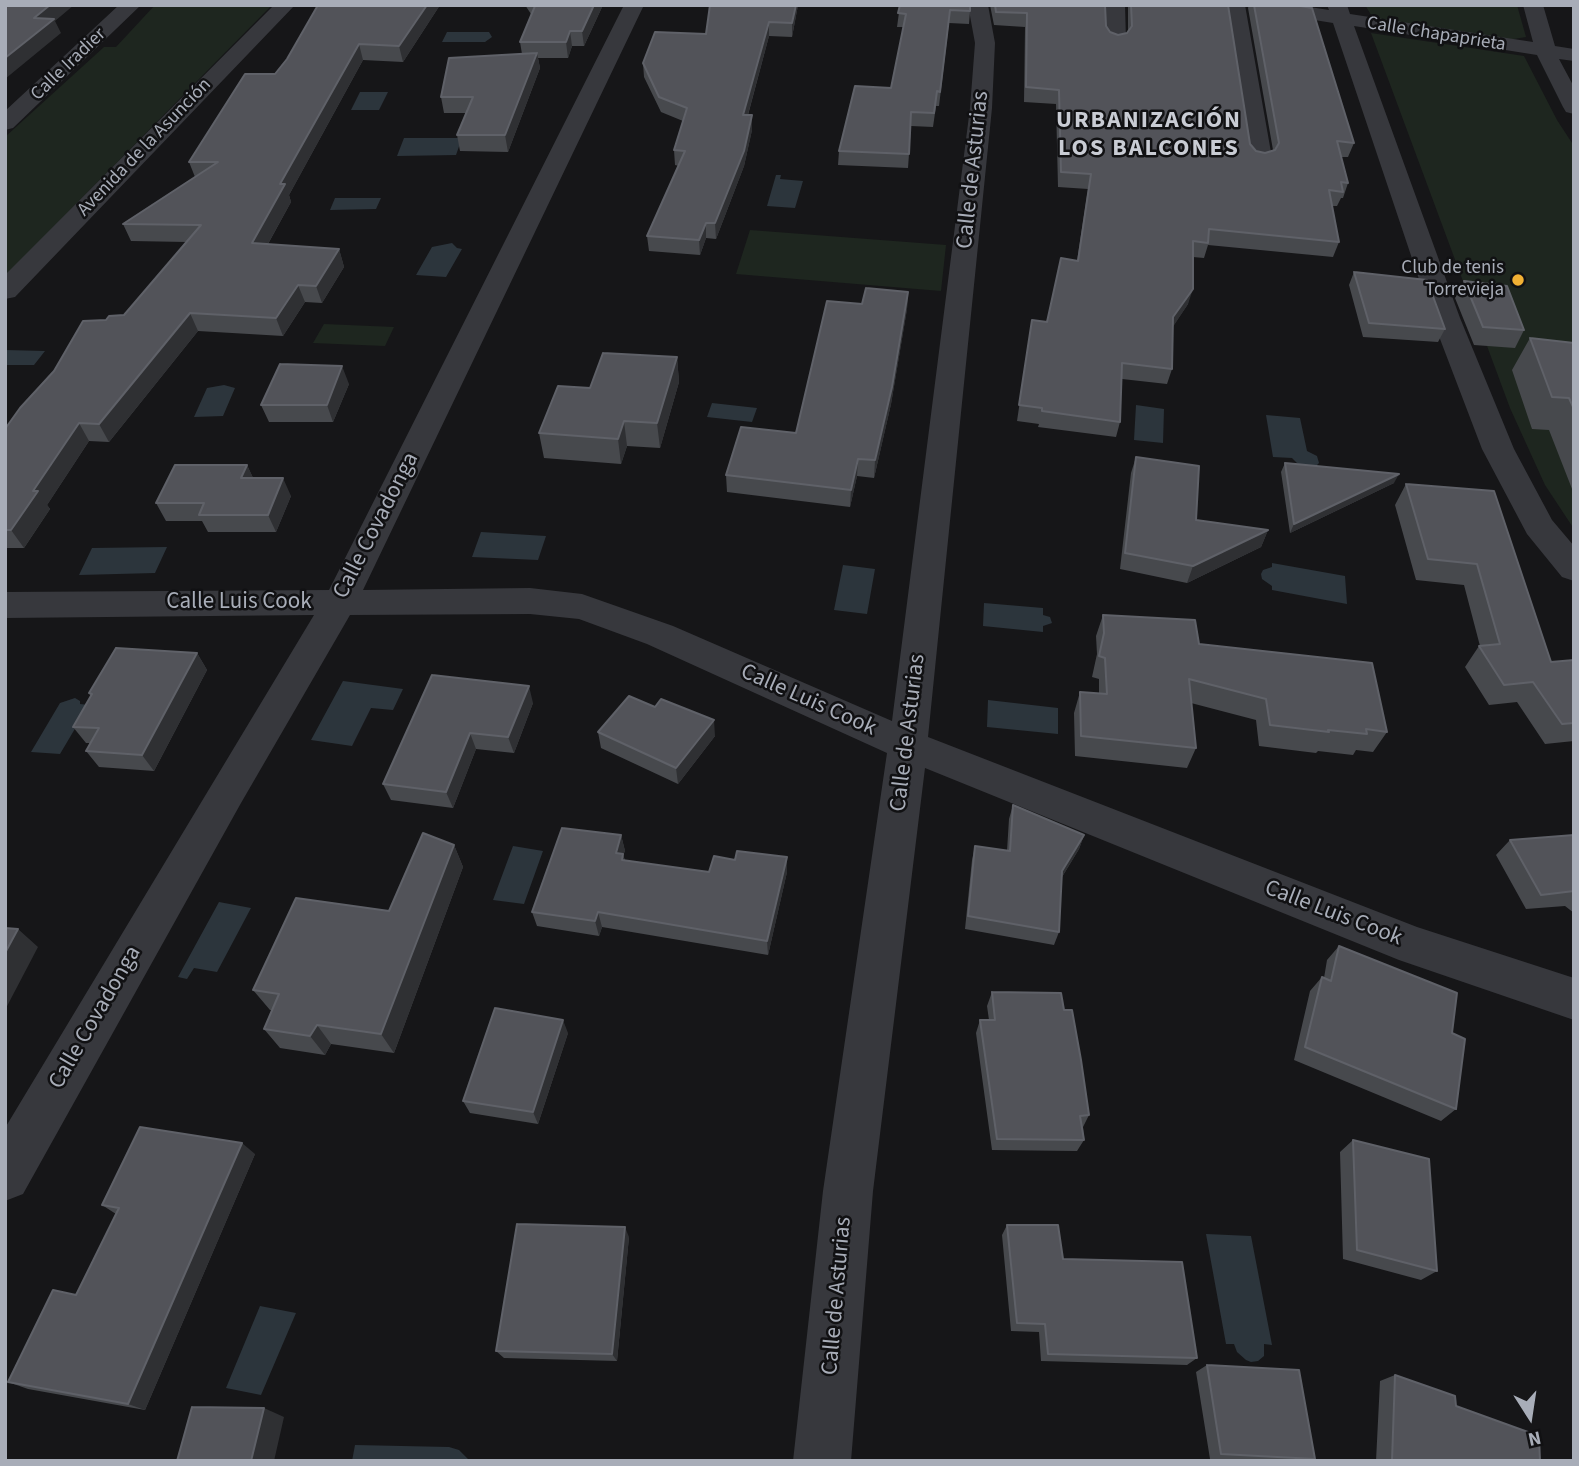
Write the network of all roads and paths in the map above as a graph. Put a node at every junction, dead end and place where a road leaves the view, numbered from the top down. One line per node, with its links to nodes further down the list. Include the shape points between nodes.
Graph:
1 (131, 5): 14 (street, Calle Iradier)
2 (285, 5): 16 (street, Avenida de la Asunción)
3 (634, 5): 18 (street, Calle Covadonga)
4 (978, 5): 20 (street, Calle de Asturias, via 985,43 982,108)
5 (1115, 5): 10 (street)
6 (1236, 5): 15 (street)
7 (1258, 5): 9 (street, Calle Chapaprieta)
8 (1533, 5): 11 (street)
9 (1339, 13): 11 (street, Calle Chapaprieta); 17 (street, via 1446,318 1498,449 1539,526)
10 (1116, 40)
11 (1546, 51): 12 (street, Calle Chapaprieta); 13 (street)
12 (1574, 55)
13 (1574, 107)
14 (5, 123)
15 (1260, 158)
16 (5, 291)
17 (1574, 569)
18 (340, 602): 19 (street, Calle Luis Cook); 20 (street, Calle Luis Cook, via 530,601 582,607 660,635); 22 (street, Calle Covadonga)
19 (5, 605)
20 (908, 745): 21 (street, Calle Luis Cook, via 1415,946); 23 (street, Calle de Asturias, via 848,1191)
21 (1574, 999)
22 (5, 1176)
23 (822, 1461)

